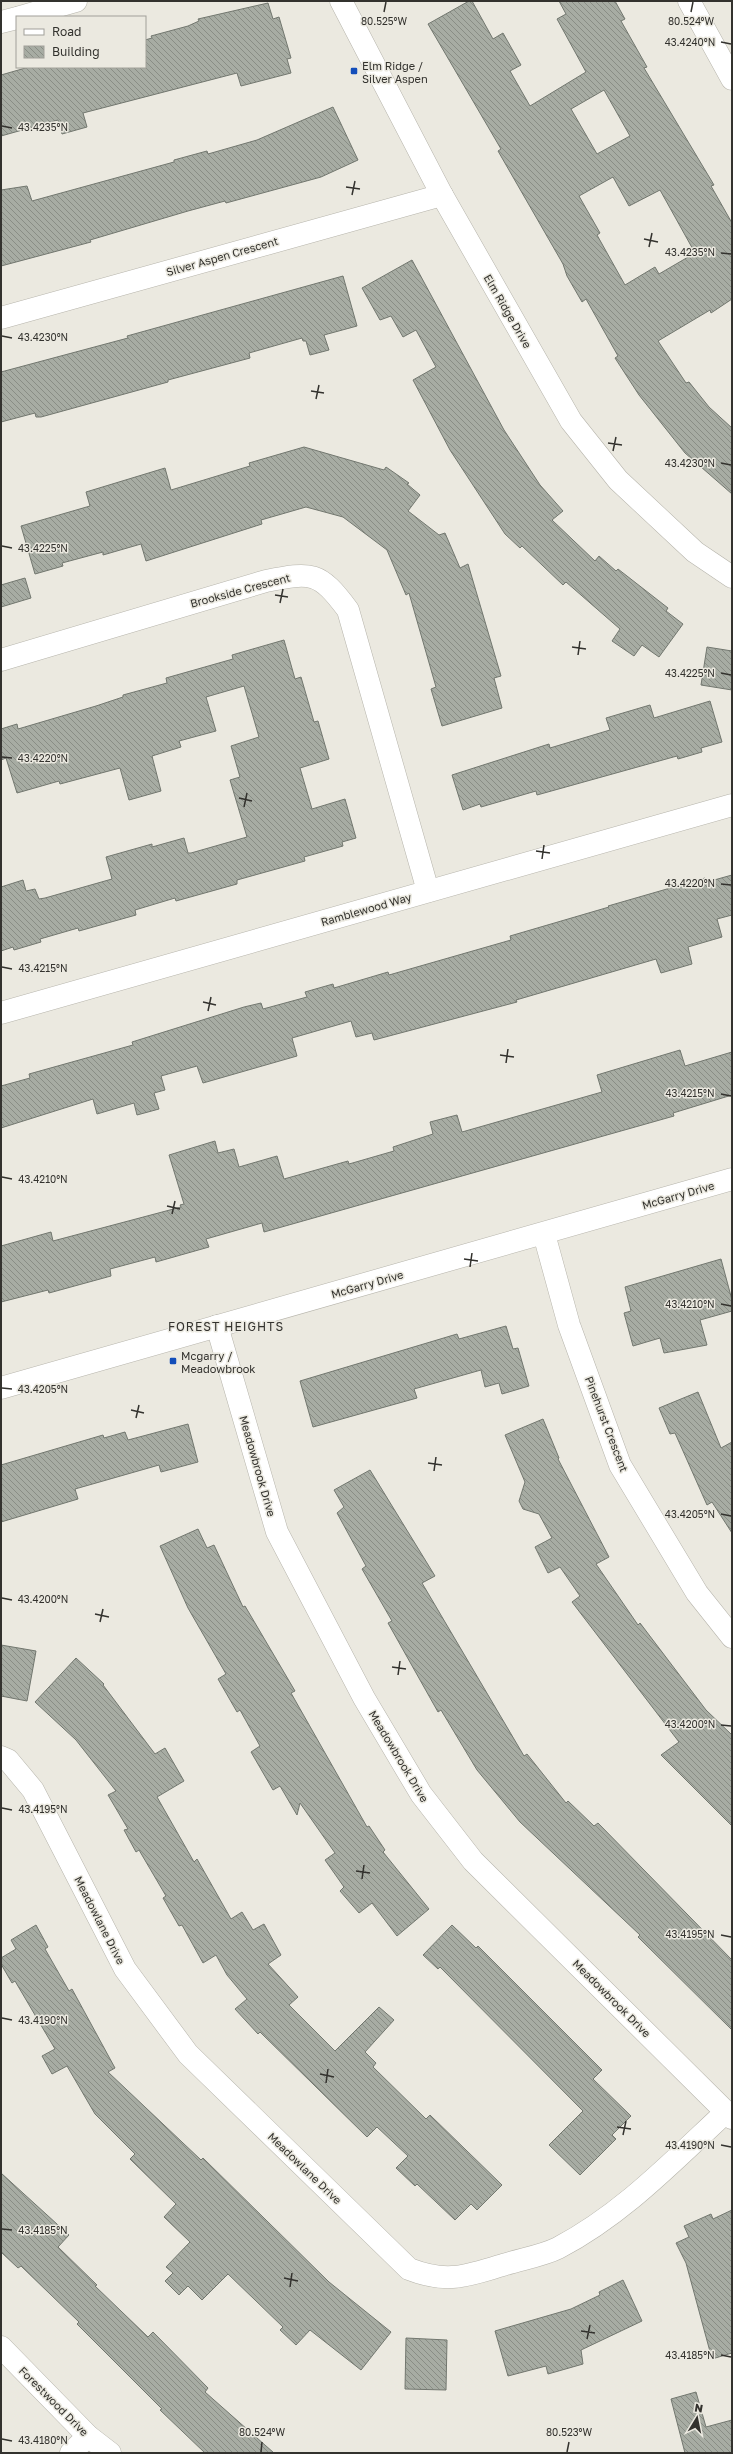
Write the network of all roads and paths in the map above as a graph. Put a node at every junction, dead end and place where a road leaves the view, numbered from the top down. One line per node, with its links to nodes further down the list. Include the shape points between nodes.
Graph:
1 (76, 1): 4 (street)
2 (342, 1): 8 (street, Elm Ridge Drive)
3 (689, 1): 7 (street)
4 (24, 16)
5 (16, 18): 6 (street)
6 (1, 22)
7 (732, 79)
8 (442, 195): 9 (street, Silver Aspen Crescent); 10 (street, Elm Ridge Drive, via 571,421 624,486 695,552)
9 (1, 318)
10 (732, 577)
11 (1, 660): 13 (street, Brookside Crescent, via 266,581 301,574 321,580 348,610)
12 (732, 805): 13 (street, Ramblewood Way)
13 (428, 891): 14 (street, Ramblewood Way)
14 (1, 1013)
15 (732, 1180): 16 (street, McGarry Drive)
16 (544, 1234): 17 (street, McGarry Drive); 19 (street, Pinehurst Crescent, via 569,1325 620,1465 697,1593)
17 (217, 1326): 18 (street, McGarry Drive); 21 (street, Meadowbrook Drive, via 277,1532 364,1698 421,1794 472,1861)
18 (1, 1388)
19 (732, 1637)
20 (1, 1757): 21 (street, Meadowlane Drive, via 8,1760 33,1790 124,1969 188,2054 409,2268 431,2277 459,2278 557,2248 607,2219)
21 (729, 2115)
22 (1, 2347): 23 (street, Forestwood Drive)
23 (88, 2436): 24 (street); 25 (street, Forestwood Drive)
24 (71, 2453)
25 (110, 2453)

